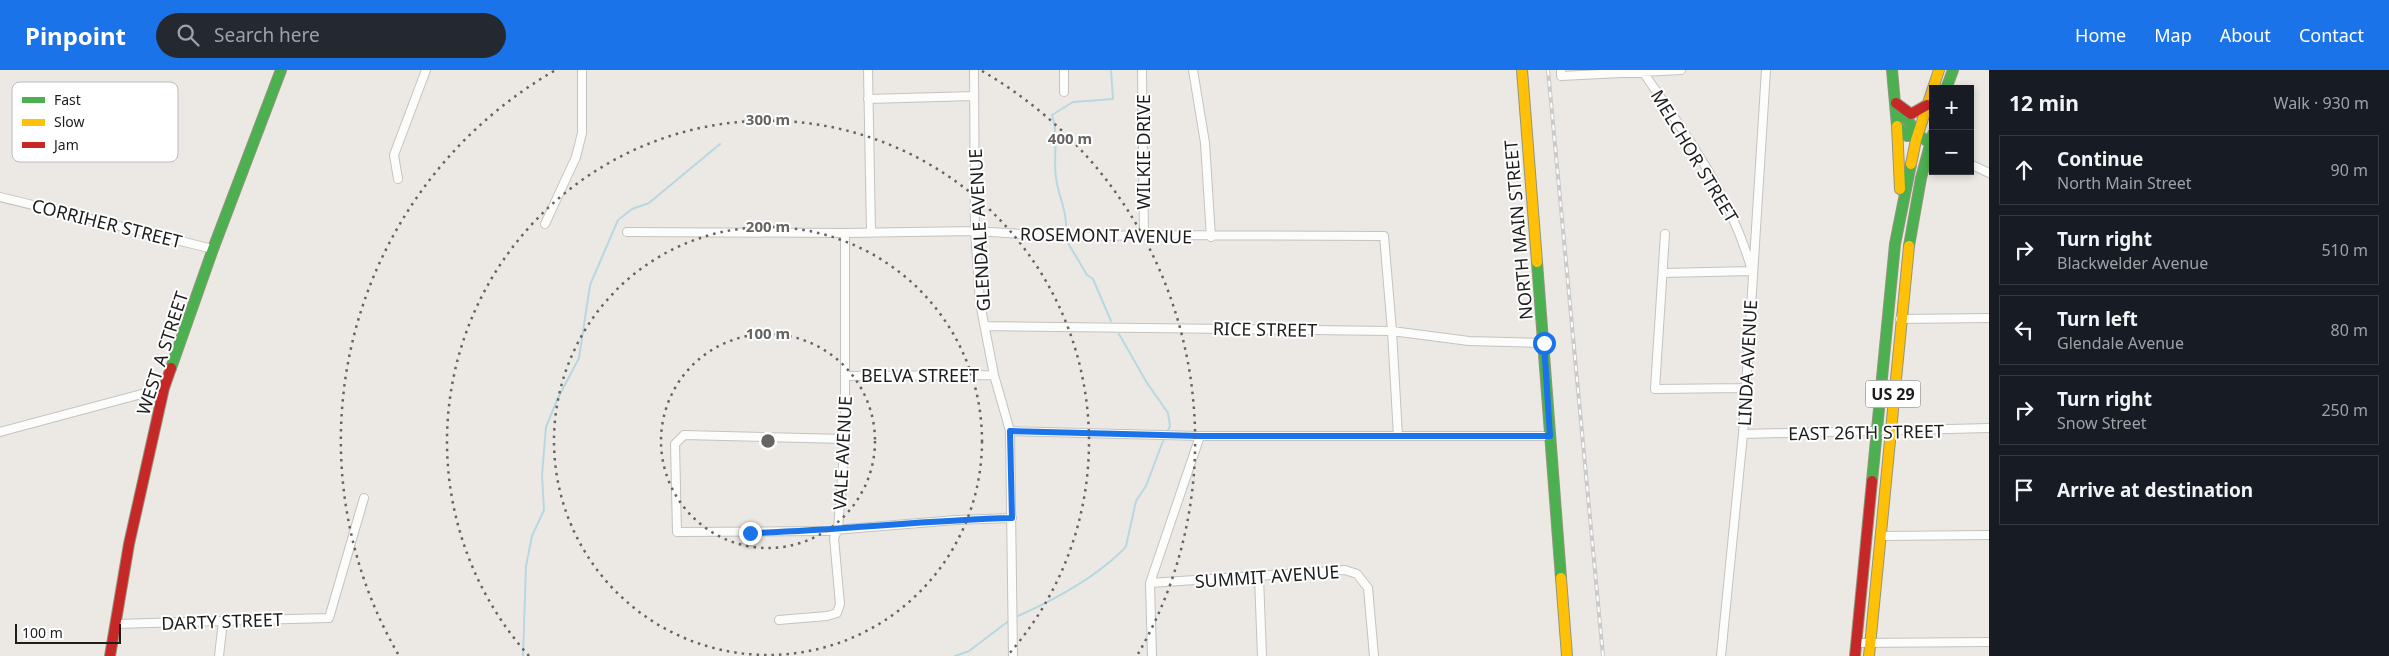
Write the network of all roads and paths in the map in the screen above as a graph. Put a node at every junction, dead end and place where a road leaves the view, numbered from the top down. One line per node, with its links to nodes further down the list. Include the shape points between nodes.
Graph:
1 (281, 70): 40 (main road, WEST A STREET)
2 (426, 70): 29 (street, via 394,155)
3 (582, 70): 32 (street, via 582,133 576,157)
4 (868, 70): 20 (street)
5 (974, 70): 19 (street, GLENDALE AVENUE)
6 (1064, 70): 18 (street)
7 (1142, 70): 38 (street, WILKIE DRIVE)
8 (1193, 70): 39 (street, via 1205,143)
9 (1522, 70): 47 (main road, NORTH MAIN STREET)
10 (1681, 70): 15 (street)
11 (1766, 70): 41 (street, LINDA AVENUE)
12 (1892, 70): 21 (main road)
13 (1939, 70): 22 (main road, US 29)
14 (1953, 70): 17 (main road)
15 (1643, 72): 16 (street); 41 (street, MELCHOR STREET, via 1722,196 1738,228)
16 (1561, 73)
17 (1947, 85)
18 (1064, 92)
19 (974, 96): 20 (street); 34 (street, GLENDALE AVENUE)
20 (868, 99): 33 (street)
21 (1896, 103): 22 (main road, via 1911,114); 23 (main road); 24 (main road)
22 (1927, 105): 24 (main road, US 29)
23 (1897, 126): 24 (main road, via 1906,136); 31 (main road)
24 (1918, 135): 25 (main road); 31 (main road, US 29)
25 (1929, 139)
26 (1929, 153): 44 (main road, US 29, via 1911,231)
27 (1974, 166): 28 (street)
28 (1989, 173)
29 (398, 179)
30 (0, 196): 40 (street, CORRIHER STREET)
31 (1900, 214): 55 (main road, US 29, via 1891,271)
32 (545, 224)
33 (871, 231): 34 (street, ROSEMONT AVENUE); 36 (street, ROSEMONT AVENUE)
34 (975, 231): 38 (street, ROSEMONT AVENUE, via 1066,237); 45 (street, GLENDALE AVENUE, via 980,303)
35 (627, 232): 36 (street, ROSEMONT AVENUE)
36 (845, 233): 49 (street, VALE AVENUE)
37 (1665, 234): 42 (street)
38 (1144, 235): 39 (street, ROSEMONT AVENUE)
39 (1211, 237): 46 (street, ROSEMONT AVENUE, via 1384,236)
40 (213, 249): 50 (main road, WEST A STREET)
41 (1752, 271): 42 (street); 51 (street, LINDA AVENUE)
42 (1663, 273): 51 (street, via 1655,389)
43 (1989, 318): 44 (street)
44 (1900, 319): 56 (main road, US 29)
45 (985, 326): 46 (street, RICE STREET); 48 (street, GLENDALE AVENUE)
46 (1392, 331): 47 (street, RICE STREET, via 1469,341); 59 (street, ROSEMONT AVENUE)
47 (1544, 343): 60 (main road, NORTH MAIN STREET)
48 (994, 375): 49 (street, BELVA STREET); 53 (street, GLENDALE AVENUE)
49 (846, 376): 61 (street, VALE AVENUE)
50 (164, 388): 54 (street); 71 (main road, WEST A STREET, via 129,544)
51 (1744, 388): 57 (street, LINDA AVENUE)
52 (1989, 428): 56 (street, EAST 26TH STREET)
53 (1010, 431): 58 (street); 63 (street, GLENDALE AVENUE)
54 (0, 432)
55 (1876, 432): 56 (street, EAST 26TH STREET); 57 (street, EAST 26TH STREET); 73 (main road, US 29)
56 (1889, 432): 66 (main road, US 29)
57 (1743, 434): 82 (street, LINDA AVENUE)
58 (1200, 436): 59 (street); 68 (street)
59 (1398, 436): 60 (street)
60 (1550, 436): 81 (main road, NORTH MAIN STREET)
61 (845, 439): 64 (street, VALE AVENUE); 64 (street, via 684,435 675,444 677,532 750,533)
62 (364, 498): 70 (street, DARTY STREET, via 329,618)
63 (1012, 518): 64 (street); 77 (street, GLENDALE AVENUE)
64 (838, 528): 69 (street, VALE AVENUE, via 834,538 840,604 837,612 827,616)
65 (1989, 535): 66 (street)
66 (1880, 536): 74 (main road, US 29)
67 (1259, 577): 68 (street, SUMMIT AVENUE); 79 (street); 80 (street, SUMMIT AVENUE, via 1345,570 1357,574 1368,588)
68 (1150, 583): 78 (street)
69 (778, 620)
70 (223, 621): 71 (street, DARTY STREET); 76 (street)
71 (115, 624): 75 (main road, WEST A STREET)
72 (1989, 642): 74 (street)
73 (1856, 643): 74 (street); 83 (main road, US 29)
74 (1870, 643): 84 (main road, US 29)
75 (110, 656)
76 (218, 656)
77 (1013, 656)
78 (1152, 656)
79 (1262, 656)
80 (1374, 656)
81 (1567, 656)
82 (1722, 656)
83 (1855, 656)
84 (1869, 656)

